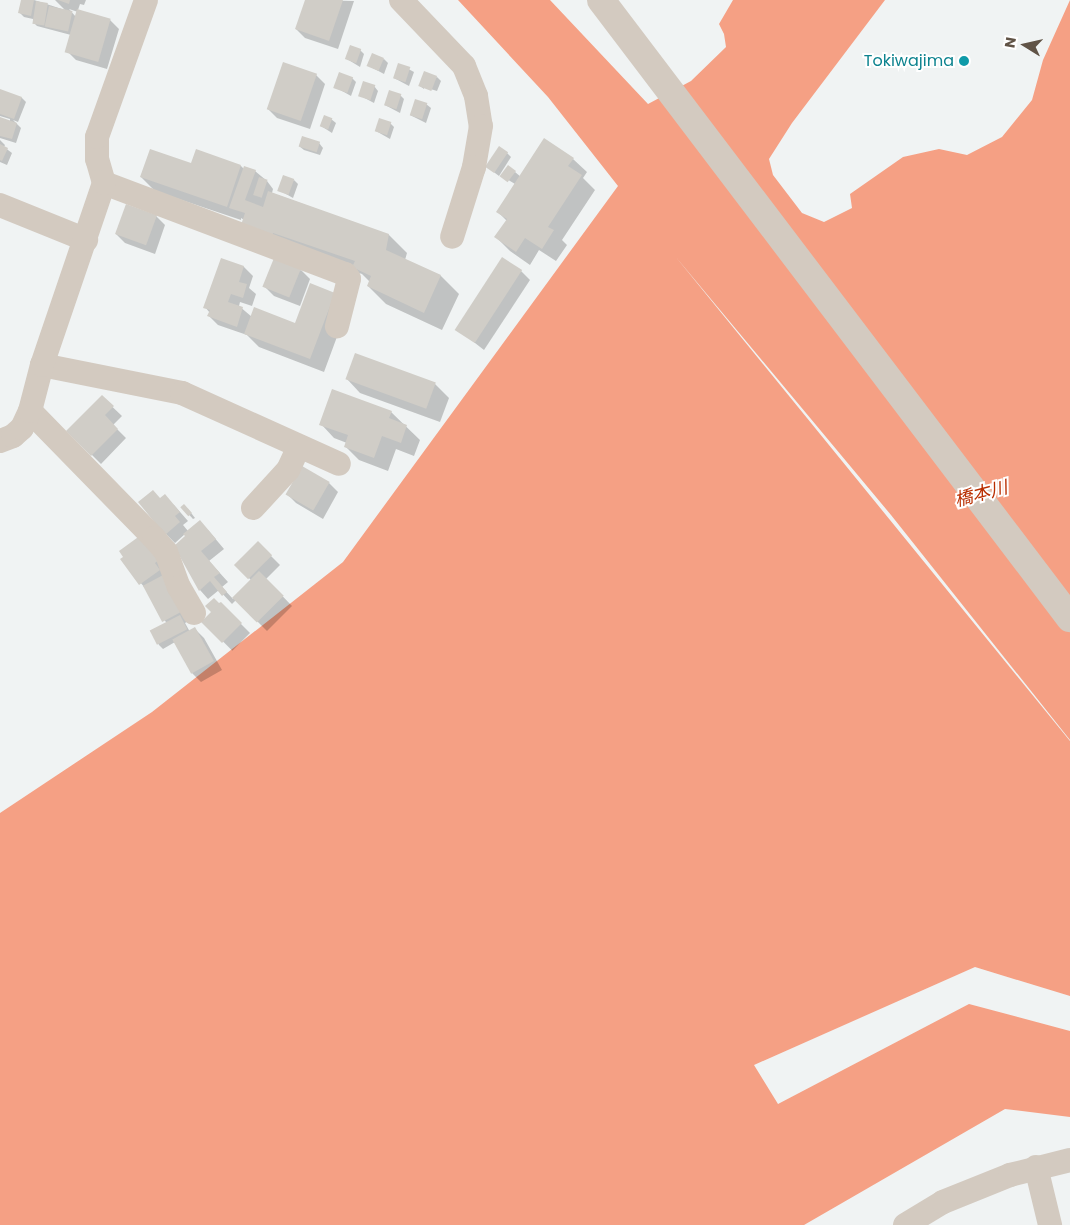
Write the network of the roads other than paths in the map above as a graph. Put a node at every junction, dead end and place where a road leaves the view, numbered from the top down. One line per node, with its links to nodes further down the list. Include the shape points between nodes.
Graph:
1 (146, 0): 4 (street, via 97,137 96,158)
2 (401, 0): 6 (street, via 464,66 476,96 481,126 474,167)
3 (601, 0): 16 (street)
4 (104, 183): 7 (street); 8 (street, via 346,274 349,279)
5 (0, 204): 7 (street)
6 (452, 237)
7 (86, 240): 9 (street)
8 (337, 326)
9 (42, 365): 10 (street); 12 (street, via 182,393)
10 (30, 411): 11 (street, via 22,428); 15 (street, via 166,552 179,588)
11 (0, 441)
12 (299, 446): 13 (street); 14 (street, via 288,470)
13 (339, 464)
14 (253, 508)
15 (194, 613)
16 (1070, 618)
17 (1070, 1160): 18 (street)
18 (1036, 1167): 19 (street, via 943,1202); 20 (street)
19 (905, 1225)
20 (1050, 1225)

